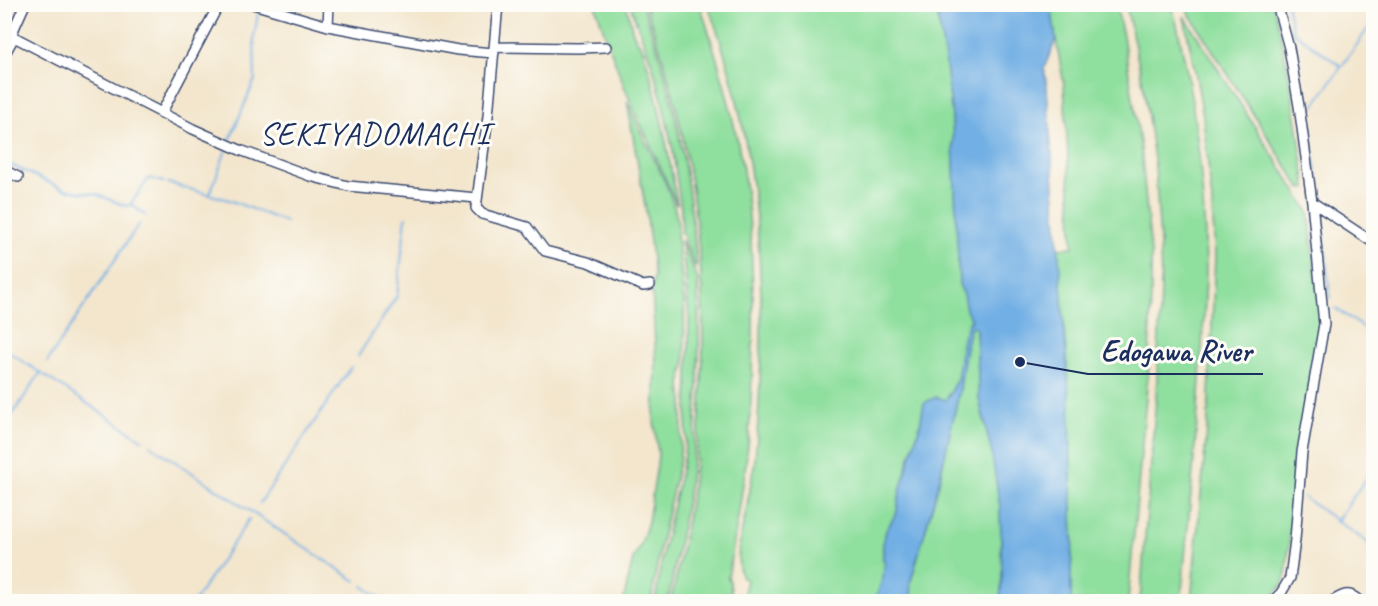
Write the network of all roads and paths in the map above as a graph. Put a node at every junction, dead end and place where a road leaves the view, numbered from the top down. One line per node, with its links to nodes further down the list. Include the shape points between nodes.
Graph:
1 (25, 4): 8 (street, via 12,33)
2 (219, 4): 12 (street)
3 (253, 4): 7 (street)
4 (330, 4): 7 (street)
5 (498, 4): 10 (street)
6 (1277, 4): 16 (street, via 1299,106)
7 (328, 26): 10 (street, via 458,50)
8 (14, 37): 11 (street); 12 (street)
9 (606, 46): 10 (street)
10 (494, 50): 15 (street)
11 (4, 55)
12 (161, 114): 15 (street, via 240,150 326,181)
13 (4, 170): 14 (street)
14 (18, 177)
15 (477, 198): 18 (street, via 476,208 482,214 527,227 545,251 588,262 643,286)
16 (1311, 202): 17 (street); 19 (street, via 1324,324 1302,452 1290,578)
17 (1374, 243)
18 (650, 285)
19 (1274, 599): 20 (street)
20 (1286, 602)
21 (1331, 602): 22 (street, via 1347,594)
22 (1360, 602)

